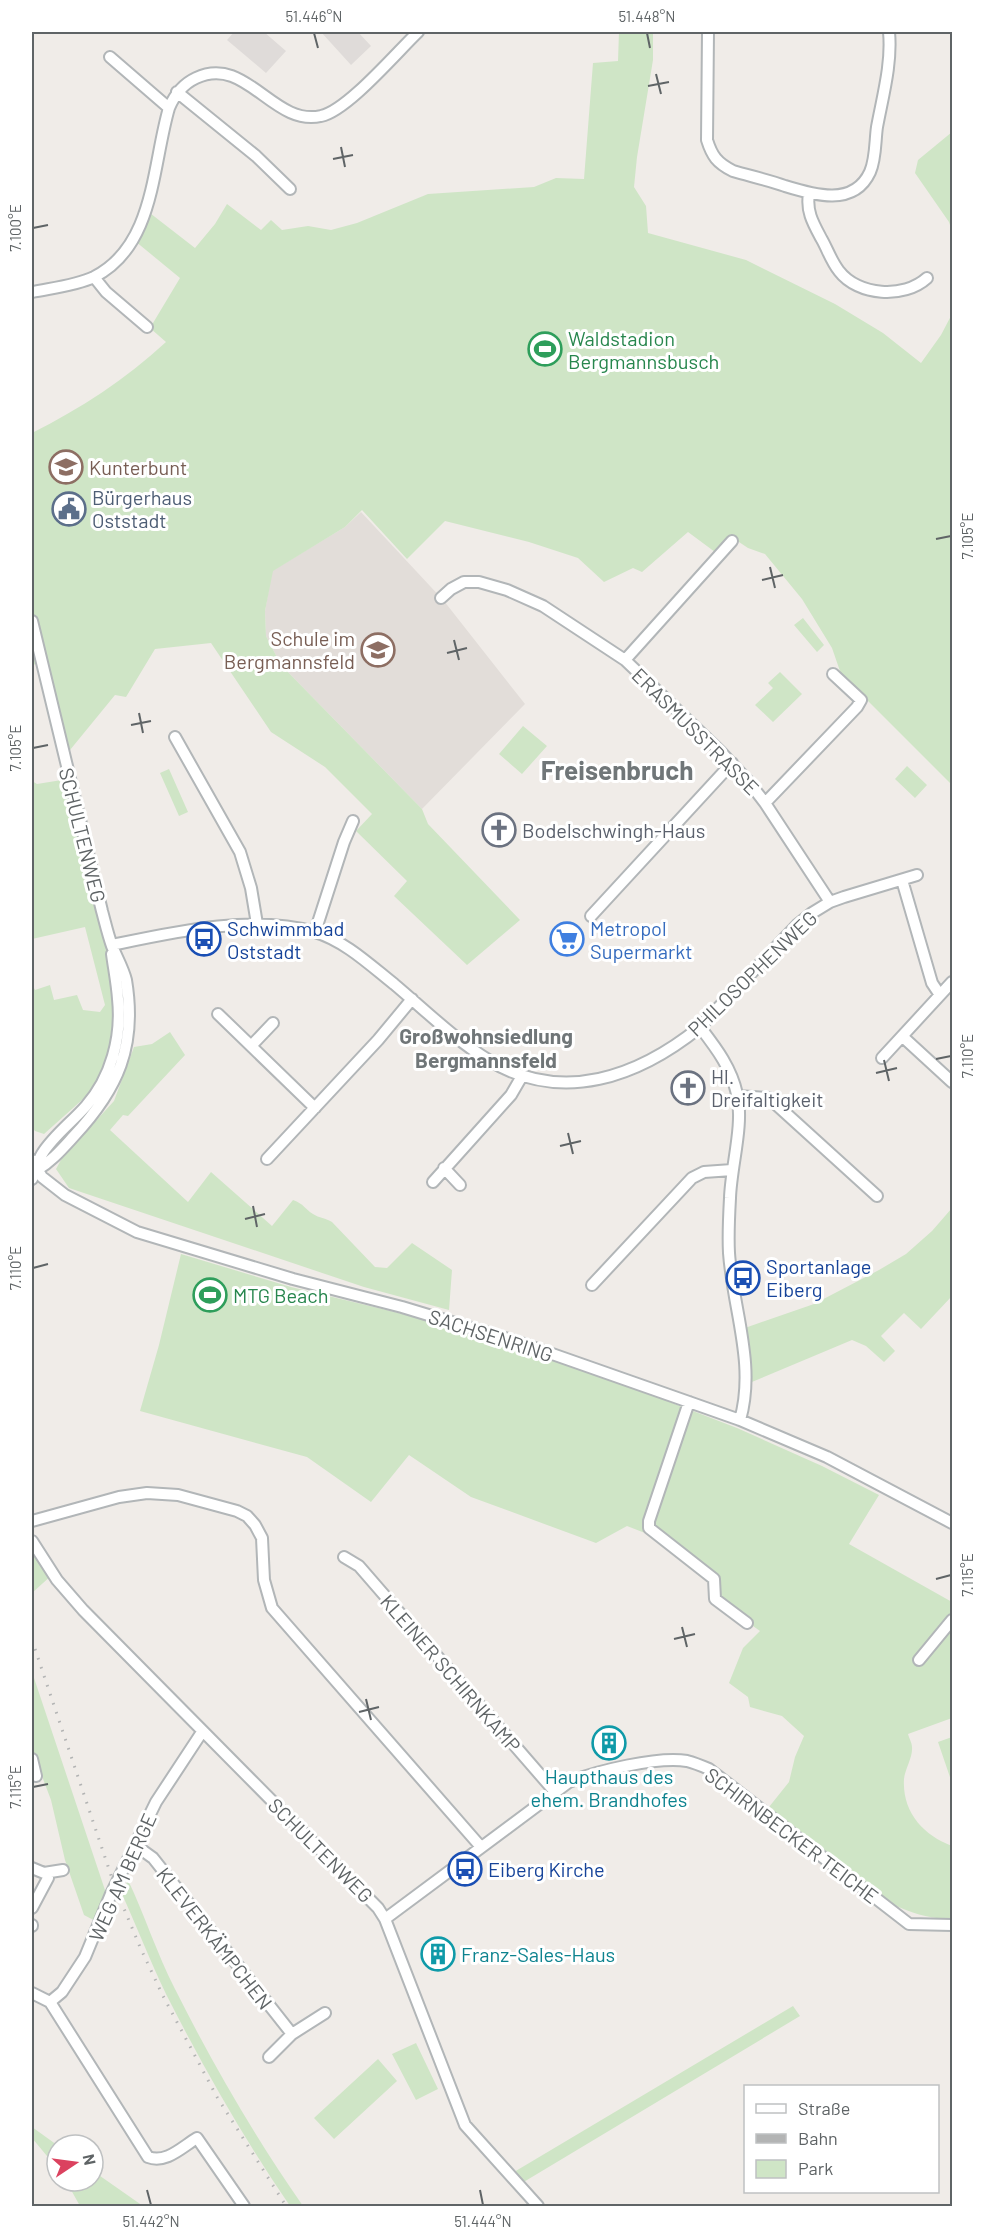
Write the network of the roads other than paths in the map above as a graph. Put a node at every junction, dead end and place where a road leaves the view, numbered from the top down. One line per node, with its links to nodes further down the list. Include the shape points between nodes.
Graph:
1 (418, 32): 5 (street, via 342,106 323,116 291,113 242,80 226,74 198,76)
2 (708, 32): 8 (street, via 707,140 712,157 733,171)
3 (889, 32): 8 (street, via 887,72 871,170 862,184 849,193)
4 (110, 57): 6 (street)
5 (177, 93): 6 (street); 7 (street, via 256,156)
6 (169, 108): 9 (street, via 141,227 123,254)
7 (290, 189)
8 (809, 194): 10 (street, via 811,219 839,271 852,282 885,292 918,285)
9 (94, 277): 11 (street); 12 (street)
10 (927, 278)
11 (32, 292)
12 (147, 327)
13 (732, 541): 16 (street, ERASMUSSTRASSE)
14 (441, 598): 16 (street, ERASMUSSTRASSE, via 464,582 507,590 543,606)
15 (32, 621): 28 (street, SCHULTENWEG)
16 (625, 660): 19 (street, ERASMUSSTRASSE)
17 (833, 674): 20 (street, ERASMUSSTRASSE, via 861,700 858,707)
18 (175, 737): 26 (street, via 240,852)
19 (732, 763): 20 (street, ERASMUSSTRASSE); 25 (street)
20 (765, 803): 24 (street, ERASMUSSTRASSE)
21 (353, 821): 27 (street)
22 (918, 874): 23 (street, PHILOSOPHENWEG)
23 (902, 880): 24 (street, PHILOSOPHENWEG); 30 (street, via 932,983)
24 (830, 902): 34 (street, PHILOSOPHENWEG, via 797,925)
25 (591, 916)
26 (257, 924): 27 (street, PHILOSOPHENWEG); 28 (street, PHILOSOPHENWEG)
27 (315, 932): 31 (street, PHILOSOPHENWEG, via 362,958)
28 (112, 945): 44 (street, SCHULTENWEG, via 118,999 118,1034 113,1055 101,1085 41,1155)
29 (952, 982): 30 (street)
30 (940, 995): 35 (street)
31 (412, 999): 38 (street, PHILOSOPHENWEG, via 467,1045); 41 (street)
32 (218, 1014): 36 (street)
33 (273, 1023): 36 (street)
34 (700, 1027): 38 (street, PHILOSOPHENWEG, via 654,1058 607,1077 575,1083); 40 (street, via 723,1057)
35 (903, 1037): 37 (street); 39 (street)
36 (251, 1046): 41 (street)
37 (882, 1058)
38 (522, 1076): 43 (street, via 511,1095)
39 (952, 1082)
40 (737, 1096): 45 (street); 48 (street, via 769,1098)
41 (315, 1108): 42 (street)
42 (267, 1160)
43 (444, 1168): 46 (street); 47 (street)
44 (33, 1170): 50 (street, SACHSENRING, via 65,1195 137,1232 521,1343)
45 (732, 1170): 49 (street, via 704,1172 692,1178); 51 (street, via 729,1254 747,1386)
46 (433, 1182)
47 (460, 1185)
48 (877, 1196)
49 (592, 1285)
50 (689, 1402): 51 (street, SACHSENRING); 57 (street, via 649,1528 714,1579 715,1599)
51 (740, 1420): 53 (street, SACHSENRING, via 827,1457)
52 (32, 1521): 64 (street, via 147,1493 178,1495 247,1516 261,1538 264,1580 272,1608)
53 (952, 1523)
54 (32, 1541): 59 (street, SCHULTENWEG, via 69,1595)
55 (344, 1557): 62 (street, KLEINER SCHIRNKAMP, via 359,1566)
56 (952, 1620): 58 (street)
57 (747, 1623)
58 (919, 1660)
59 (202, 1732): 63 (street, WEG AM BERGE, via 156,1802); 69 (street, SCHULTENWEG, via 368,1895)
60 (32, 1759): 61 (street)
61 (36, 1776)
62 (555, 1792): 64 (street, SCHIRNBECKER TEICHE); 70 (street, SCHIRNBECKER TEICHE, via 583,1776 628,1766 675,1760 702,1766 909,1924)
63 (135, 1845): 72 (street, WEG AM BERGE, via 85,1957 62,1992); 74 (street, KLEVERKÄMPCHEN, via 153,1858)
64 (481, 1847): 69 (street, SCHIRNBECKER TEICHE)
65 (32, 1869): 67 (street)
66 (63, 1870): 67 (street)
67 (48, 1873): 68 (street)
68 (32, 1908)
69 (385, 1919): 77 (street, SCHULTENWEG, via 465,2125)
70 (952, 1925)
71 (32, 1993): 72 (street)
72 (50, 2002): 76 (street, via 148,2157 165,2158 197,2138)
73 (325, 2013): 74 (street)
74 (292, 2034): 75 (street)
75 (268, 2056)
76 (244, 2206)
77 (538, 2206)

